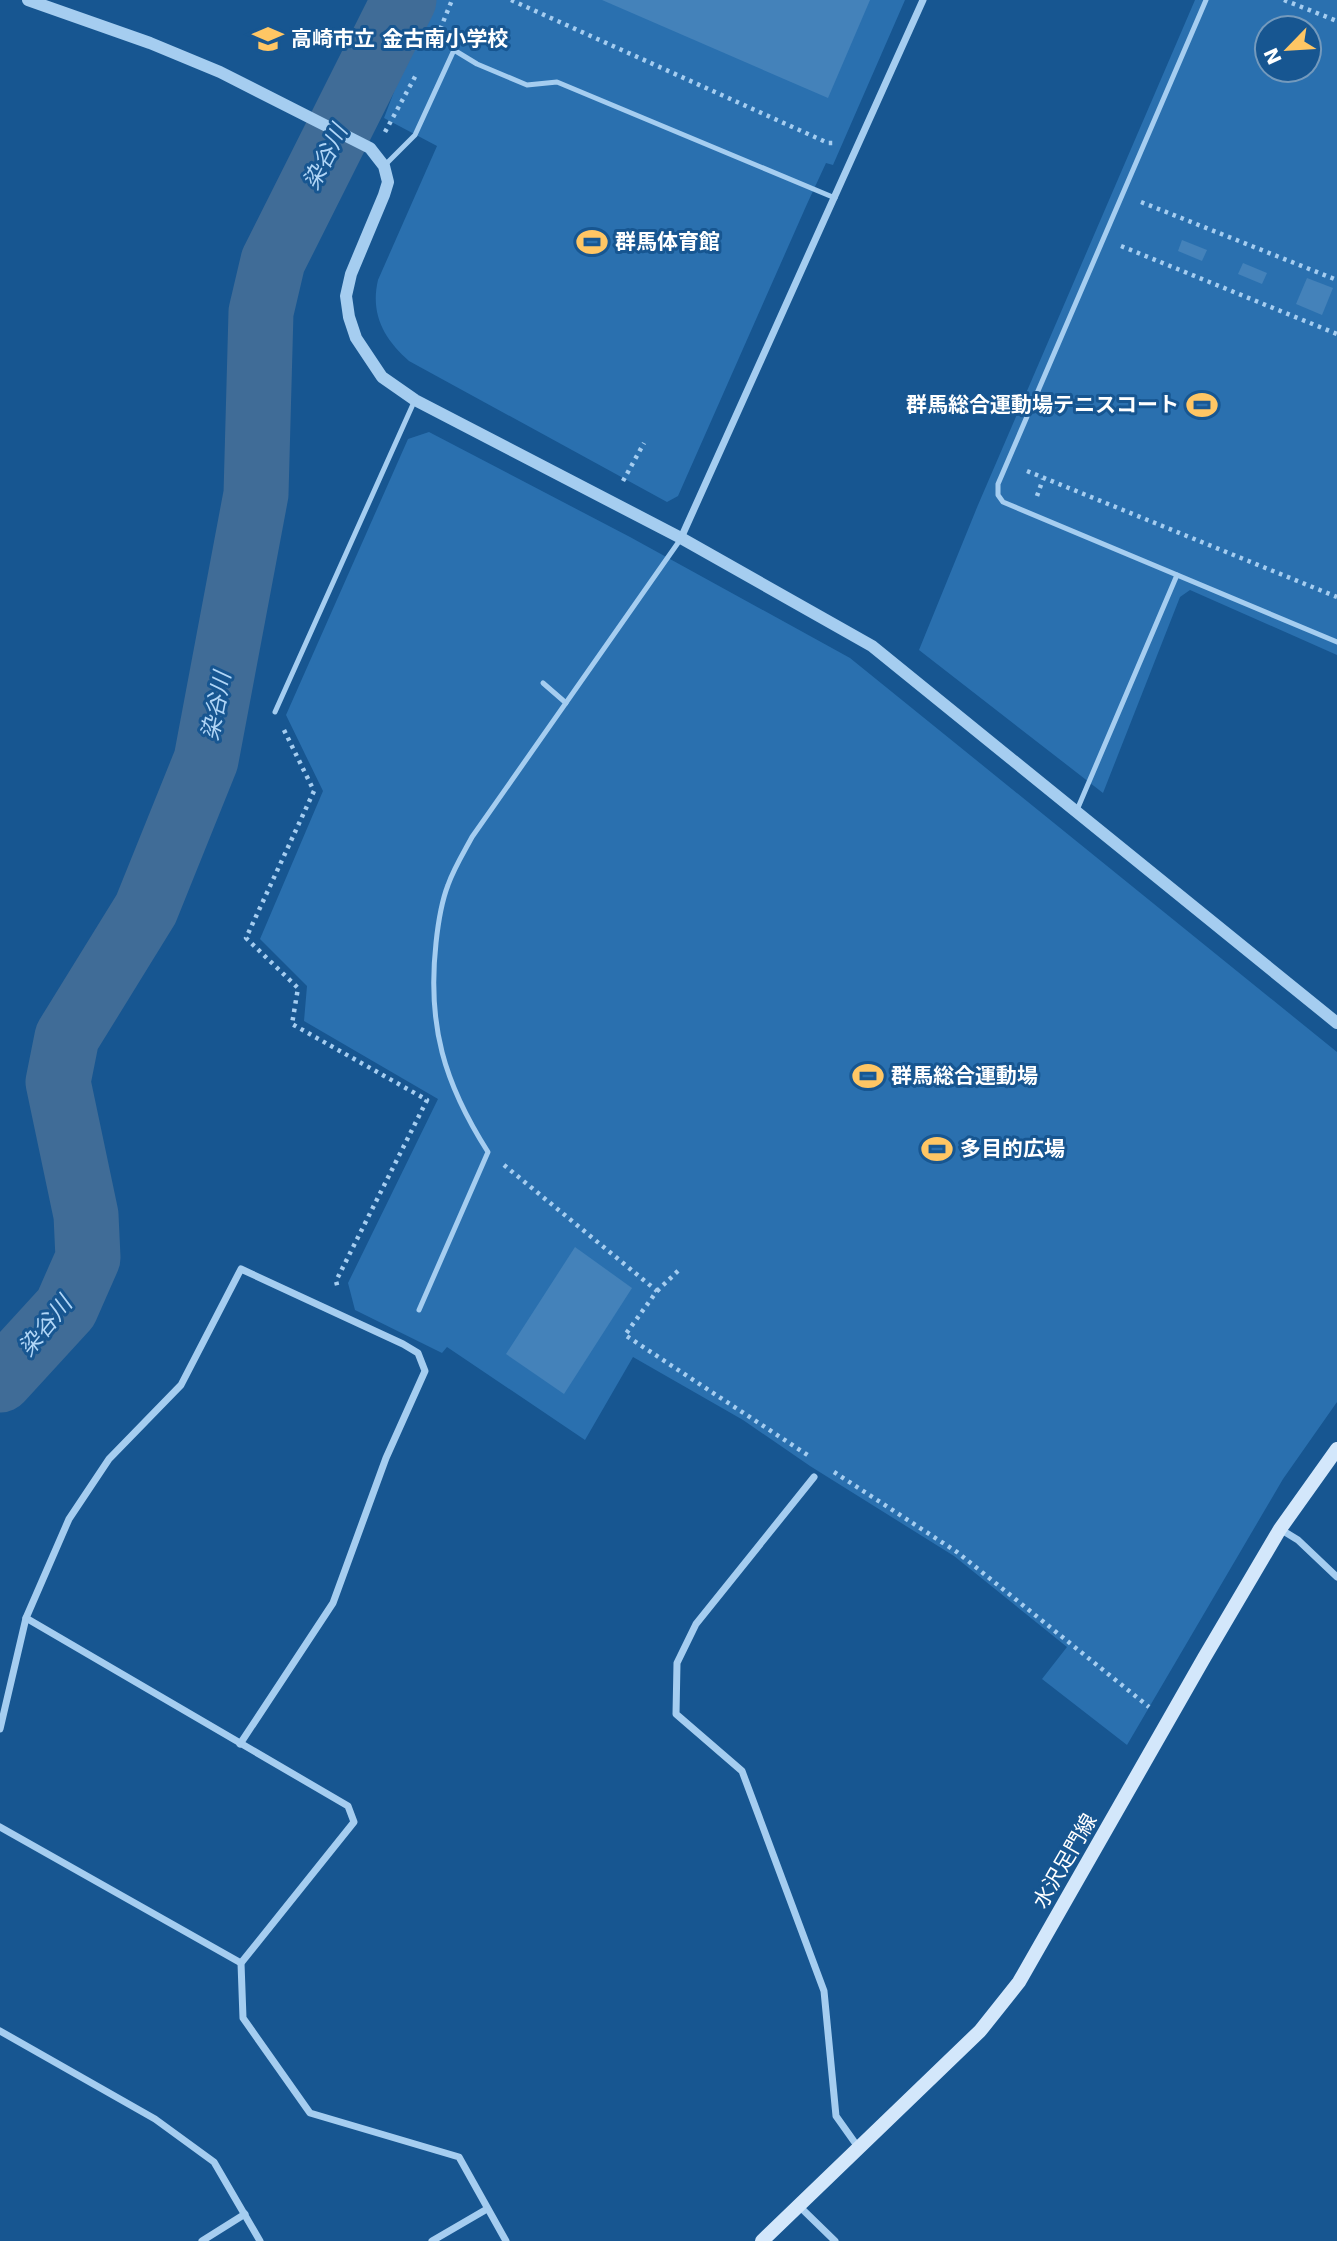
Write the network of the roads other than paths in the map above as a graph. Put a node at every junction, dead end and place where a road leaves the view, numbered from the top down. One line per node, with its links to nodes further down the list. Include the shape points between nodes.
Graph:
1 (28, 0): 4 (street, via 220,72 353,138 370,148)
2 (923, 0): 5 (street)
3 (1206, 0): 8 (lane, via 998,484 1003,502)
4 (384, 166): 5 (lane, via 415,135 454,50 527,85 557,82); 6 (street, via 388,182 346,296 356,338 382,377)
5 (835, 198): 7 (street)
6 (415, 400): 7 (street); 12 (lane)
7 (681, 538): 11 (lane); 13 (street, via 872,646)
8 (1177, 575): 9 (lane); 13 (lane)
9 (1337, 642)
10 (543, 683): 11 (lane)
11 (566, 703): 15 (lane, via 472,836 448,886 433,972 439,1046 467,1119 488,1152)
12 (275, 712)
13 (1076, 811): 14 (street)
14 (1337, 1024)
15 (419, 1310)
16 (1337, 1449): 18 (main road, 水沢足門線)
17 (814, 1477): 26 (street, via 696,1624 677,1663 676,1714 742,1771 824,1991 836,2116)
18 (1280, 1529): 19 (street); 26 (main road, 水沢足門線, via 1019,1982 980,2031)
19 (1337, 1577)
20 (26, 1618): 21 (street); 22 (street); 22 (street, via 69,1520 109,1459 181,1385 241,1269 418,1353 425,1371 386,1458 333,1603)
21 (0, 1729)
22 (240, 1744): 24 (street, via 348,1806 354,1822)
23 (0, 1827): 24 (street)
24 (241, 1964): 28 (street, via 243,2018 310,2113 459,2157)
25 (0, 2031): 29 (street, via 155,2119 214,2162)
26 (858, 2147): 27 (main road, 水沢足門線)
27 (797, 2205): 34 (main road, 水沢足門線); 35 (street)
28 (487, 2209): 32 (street); 33 (street)
29 (245, 2214): 30 (street); 31 (street)
30 (202, 2241)
31 (260, 2241)
32 (432, 2241)
33 (506, 2241)
34 (762, 2241)
35 (835, 2241)

